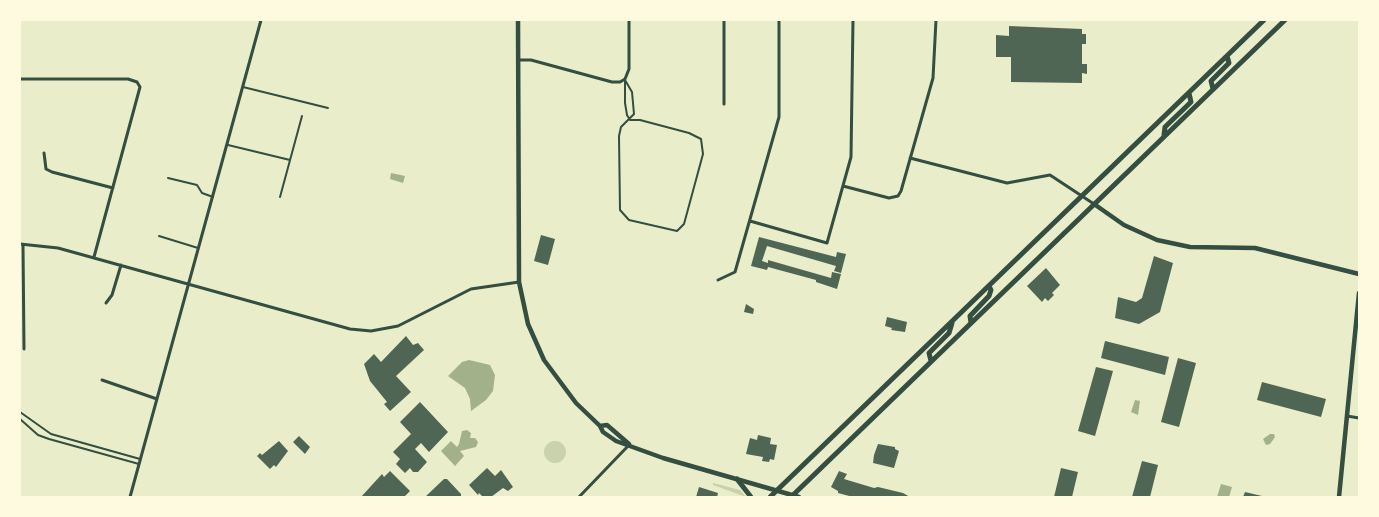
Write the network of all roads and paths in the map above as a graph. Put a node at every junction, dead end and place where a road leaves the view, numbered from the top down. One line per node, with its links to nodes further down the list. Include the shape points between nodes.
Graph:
1 (261, 20): 14 (street)
2 (518, 20): 11 (main road)
3 (629, 20): 13 (street, via 629,69)
4 (724, 20): 17 (street)
5 (779, 20): 33 (street, via 778,117)
6 (853, 20): 27 (street, via 853,142)
7 (936, 20): 24 (street, via 933,78)
8 (1264, 20): 10 (main road)
9 (1285, 20): 15 (main road)
10 (1226, 56): 15 (main road, via 1229,63 1211,81); 16 (main road)
11 (518, 60): 13 (street, via 531,60 616,83); 41 (main road)
12 (20, 79): 28 (street, via 136,82 140,88 139,96)
13 (625, 79): 20 (lane, via 625,103); 20 (lane, via 632,92 634,114)
14 (243, 87): 18 (lane); 22 (street)
15 (1212, 90): 21 (main road)
16 (1189, 93): 21 (main road, via 1191,102 1164,127); 29 (main road)
17 (724, 104)
18 (328, 108)
19 (302, 116): 25 (lane)
20 (630, 120): 20 (lane, via 689,133 701,139 703,154 684,224 678,231 629,220 620,210 619,136 621,127)
21 (1164, 136): 32 (main road)
22 (228, 145): 25 (lane); 30 (street)
23 (44, 152): 28 (street, via 46,169)
24 (910, 158): 27 (street, via 898,196 889,198); 29 (street, via 1007,183 1050,175)
25 (290, 160): 31 (lane)
26 (168, 178): 30 (lane, via 197,186 202,193)
27 (843, 186): 33 (street, via 827,243)
28 (113, 188): 37 (street)
29 (1082, 196): 32 (street); 43 (main road)
30 (213, 197): 36 (street)
31 (280, 197)
32 (1094, 204): 39 (main road, via 1115,220 1157,240 1196,248 1255,248); 47 (main road)
33 (750, 221): 40 (street, via 735,272)
34 (159, 236): 36 (lane)
35 (22, 245): 37 (street, via 58,248); 48 (street)
36 (198, 248): 42 (street)
37 (94, 257): 38 (street)
38 (121, 265): 42 (street); 45 (street, via 112,295)
39 (1359, 274)
40 (718, 280)
41 (519, 282): 42 (street, via 471,290 398,326 371,331 350,329); 56 (main road, via 528,324 544,360 567,393)
42 (189, 286): 51 (street)
43 (989, 286): 46 (main road); 47 (main road, via 989,296 970,316)
44 (1359, 293): 53 (main road)
45 (106, 303)
46 (953, 320): 49 (main road, via 948,334 929,353); 61 (main road)
47 (970, 323): 49 (main road)
48 (24, 349)
49 (931, 361): 62 (main road)
50 (102, 380): 51 (street)
51 (157, 400): 58 (street)
52 (20, 412): 58 (lane, via 50,434)
53 (1347, 416): 54 (street); 68 (main road)
54 (1359, 418)
55 (20, 419): 59 (lane, via 49,439)
56 (600, 426): 57 (main road, via 616,441); 57 (main road, via 607,425)
57 (630, 445): 60 (main road); 64 (street)
58 (140, 459): 59 (street)
59 (139, 464): 63 (street)
60 (737, 479): 61 (main road); 65 (main road)
61 (778, 490): 62 (main road); 66 (main road)
62 (792, 496): 67 (main road)
63 (130, 497)
64 (579, 497)
65 (751, 497)
66 (770, 497)
67 (799, 497)
68 (1339, 497)

